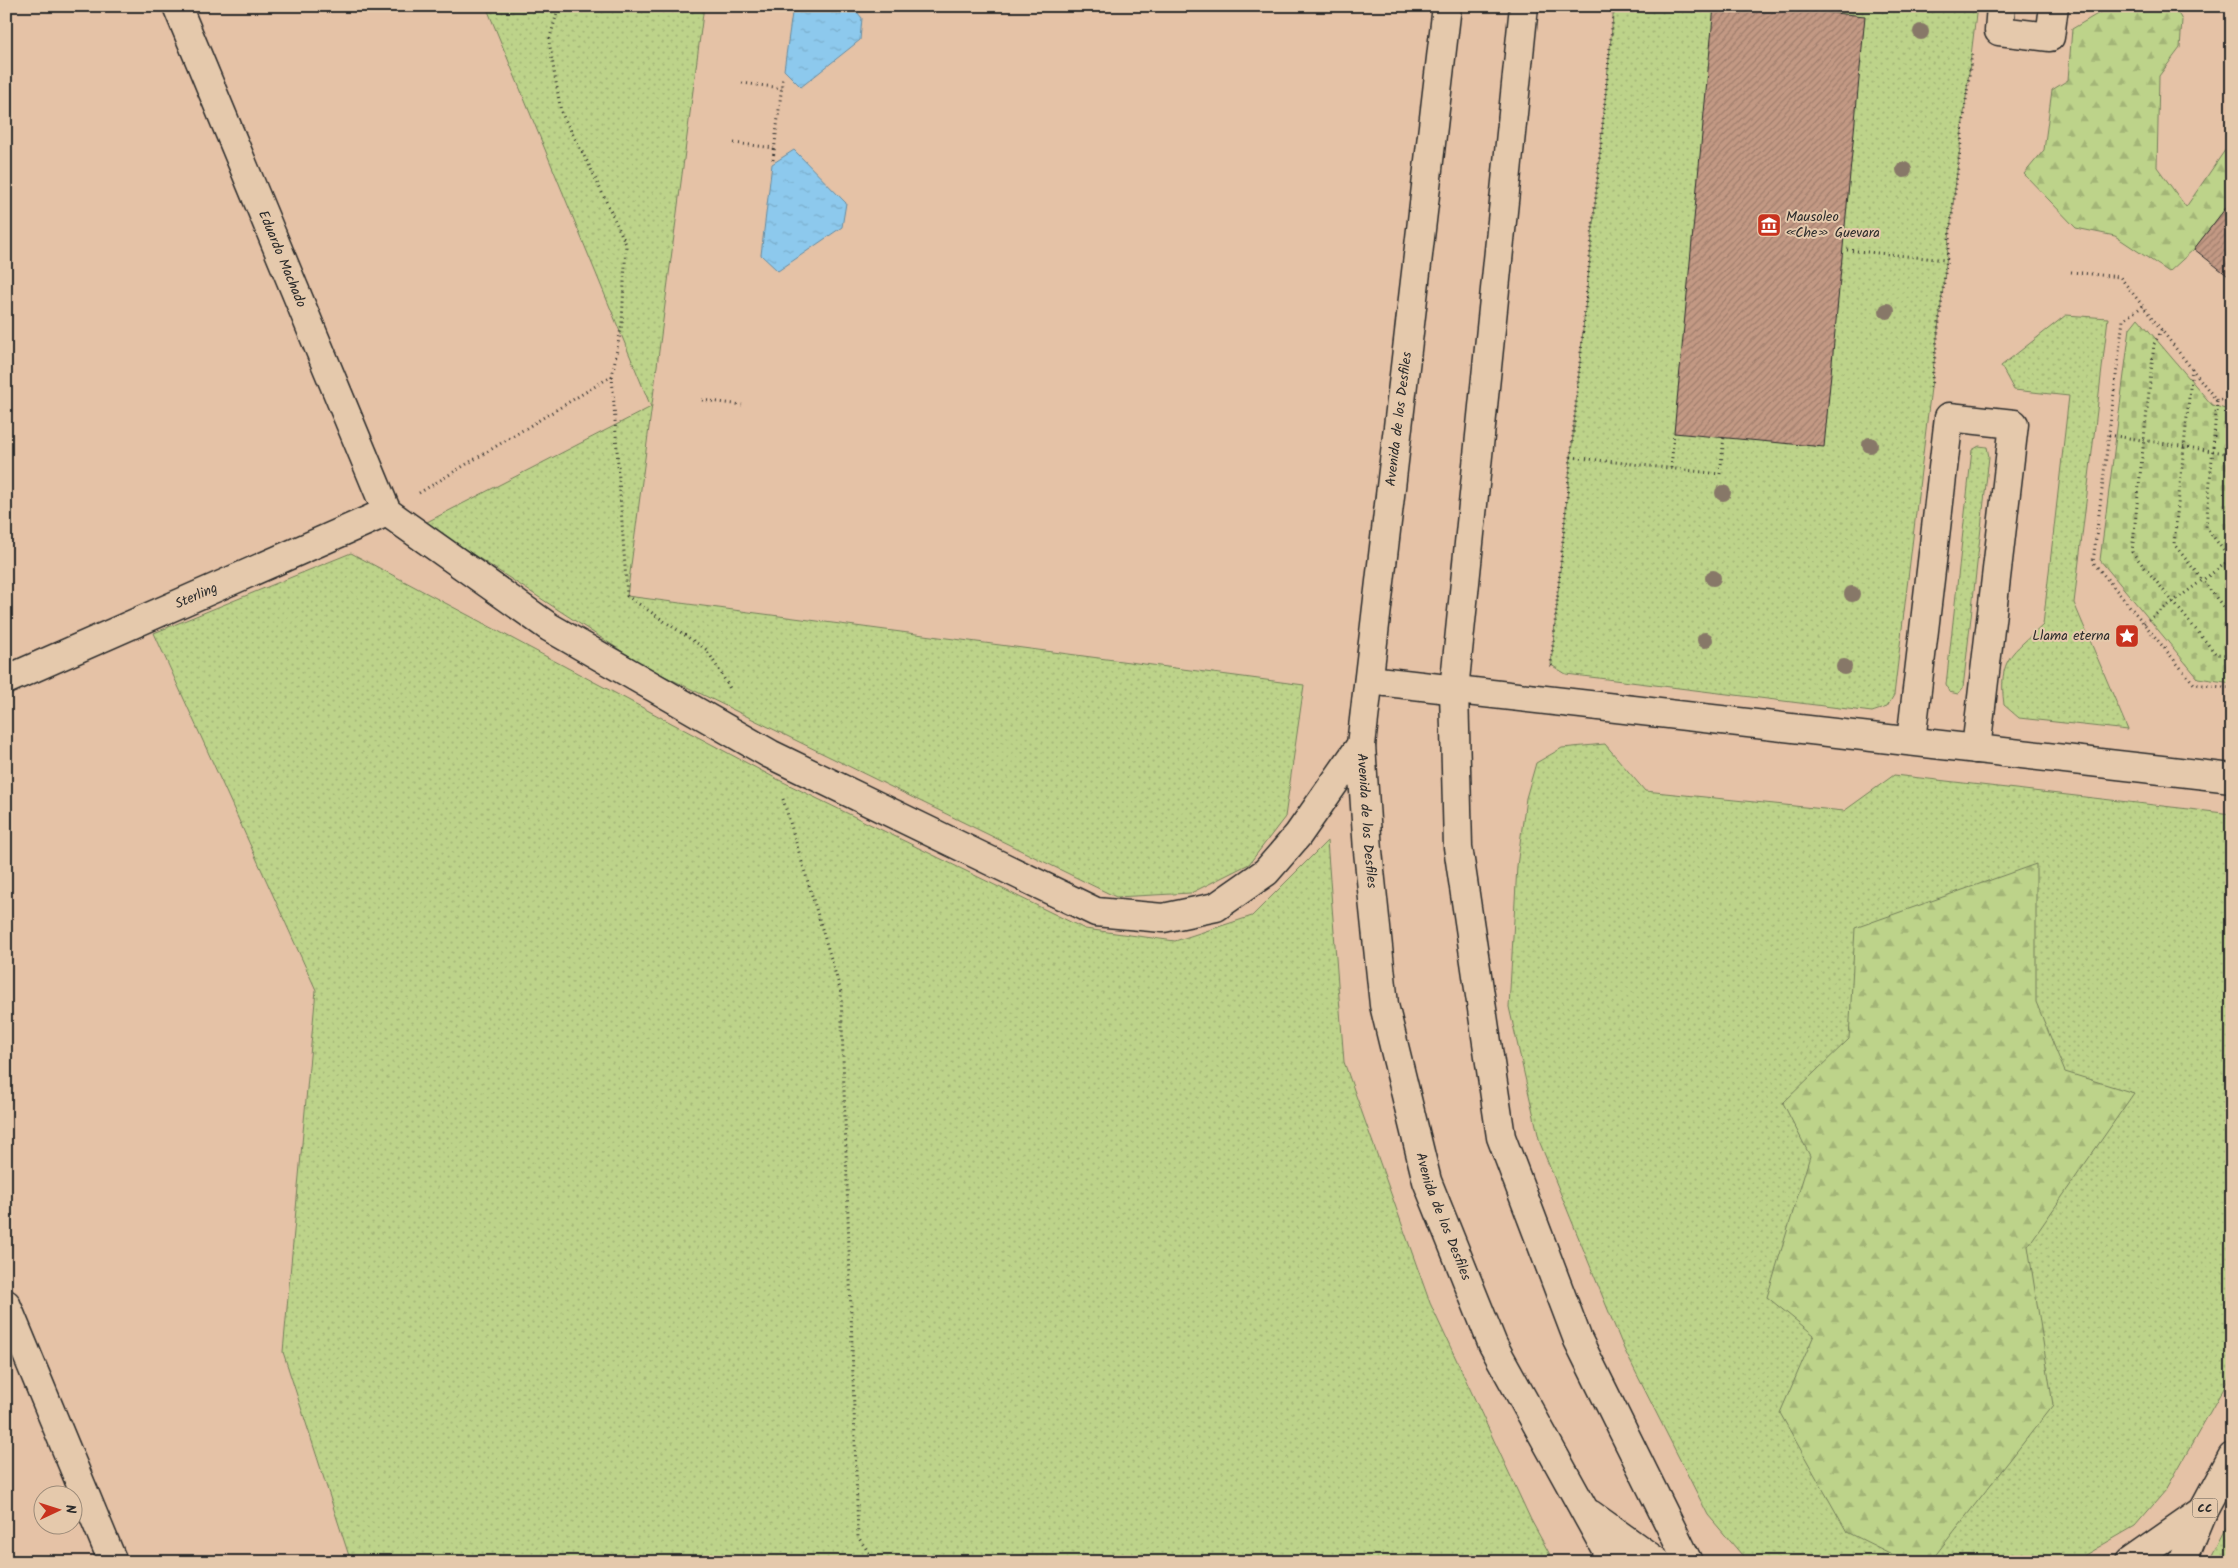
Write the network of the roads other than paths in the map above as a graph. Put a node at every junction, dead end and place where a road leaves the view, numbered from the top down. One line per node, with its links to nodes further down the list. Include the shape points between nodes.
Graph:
1 (177, 6): 6 (street, Eduardo Machado)
2 (1447, 6): 8 (street, Avenida de los Desfiles)
3 (1524, 6): 9 (street)
4 (2001, 6): 5 (street, via 1998,31 2050,37)
5 (2054, 6)
6 (387, 512): 7 (street, Sterling); 11 (street, via 549,627 770,754 1096,912 1163,918 1216,906 1266,872 1298,835)
7 (6, 680)
8 (1369, 680): 9 (street); 11 (street, Avenida de los Desfiles)
9 (1454, 690): 10 (street); 21 (street, via 1458,847 1500,1137 1578,1340)
10 (1911, 741): 12 (street); 12 (street, via 1949,417 2014,424)
11 (1362, 745): 16 (street, Avenida de los Desfiles, via 1368,851 1384,1005 1427,1181 1493,1345)
12 (1976, 749): 13 (street)
13 (2232, 778)
14 (6, 1304): 18 (street)
15 (2232, 1457): 17 (street, CC)
16 (1585, 1510): 19 (street); 20 (street, Avenida de los Desfiles)
17 (2203, 1511): 22 (street); 23 (street, CC)
18 (113, 1562)
19 (1613, 1562)
20 (1657, 1562)
21 (1688, 1562)
22 (2130, 1562)
23 (2182, 1562)

